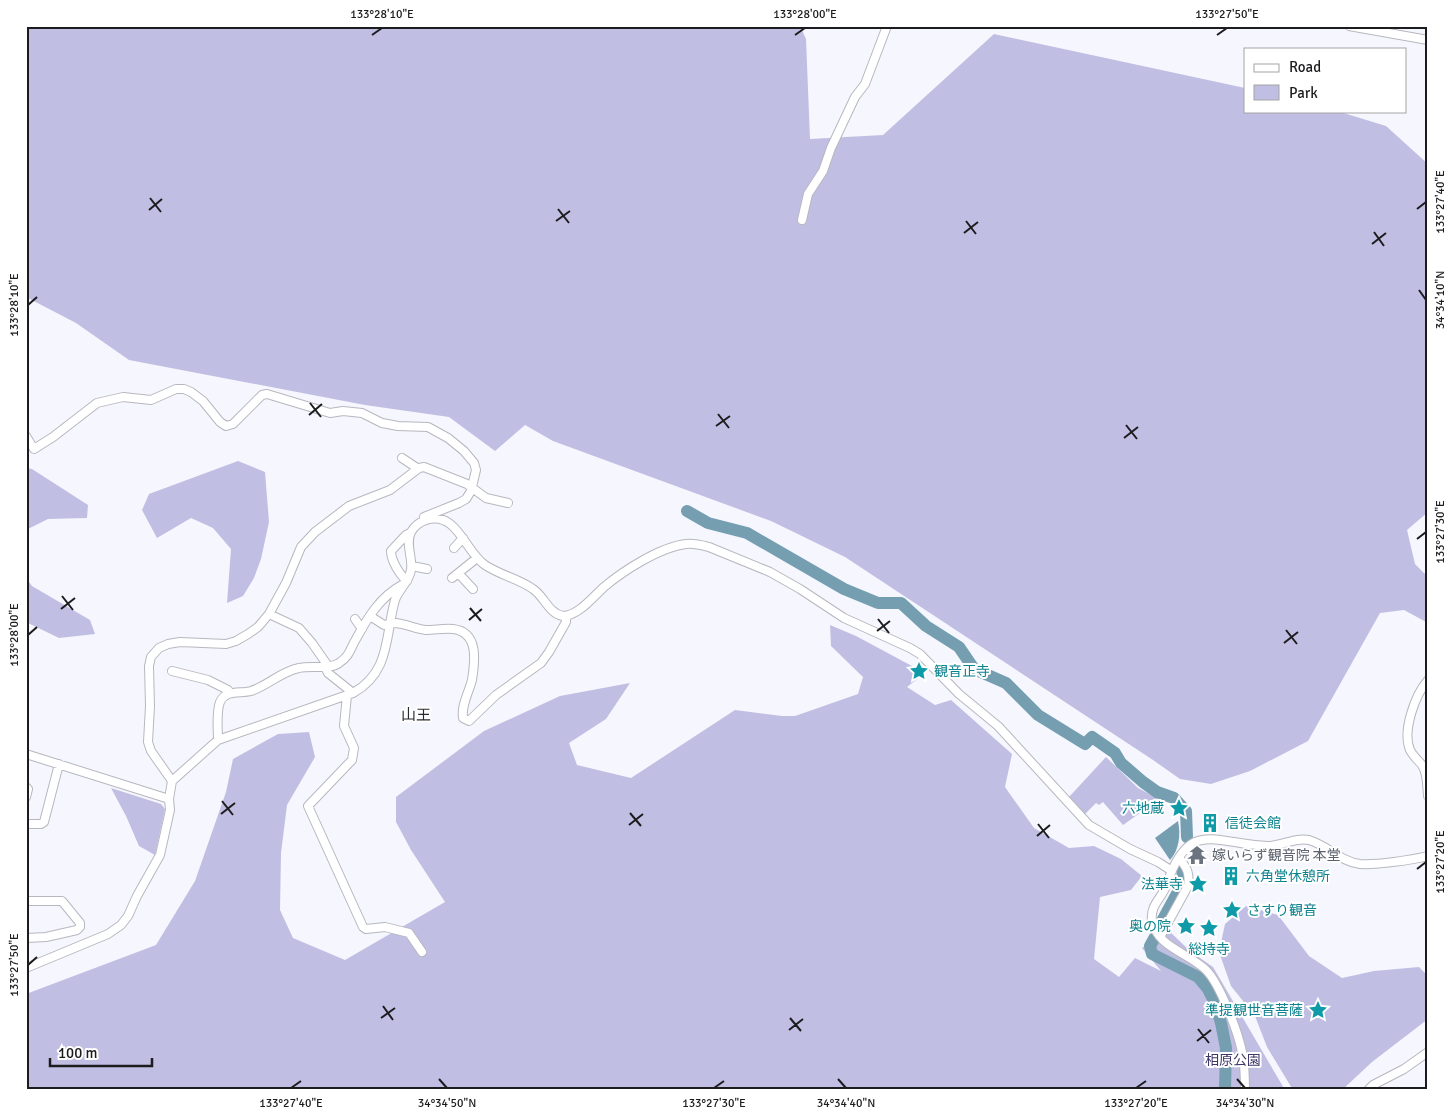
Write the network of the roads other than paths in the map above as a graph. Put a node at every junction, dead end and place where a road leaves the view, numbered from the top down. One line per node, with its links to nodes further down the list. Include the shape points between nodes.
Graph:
1 (887, 26): 4 (street, via 865,84 855,97 823,171 808,194)
2 (1349, 26): 3 (street)
3 (1428, 40)
4 (802, 220)
5 (26, 436): 8 (street, via 34,449 97,403 123,397 151,400 176,389 191,392 226,426 233,424 267,394 330,413 362,413 382,423 428,427 448,438 470,457 476,470)
6 (402, 458): 7 (street)
7 (417, 468): 8 (street, via 424,467); 18 (street, via 390,490 349,506 315,532 301,547)
8 (472, 487): 9 (street, via 486,498); 10 (street, via 466,499 416,520)
9 (508, 503)
10 (412, 531): 11 (street, via 424,521 439,519 447,521); 14 (street, via 409,542); 16 (street, via 391,551)
11 (463, 538): 12 (street); 13 (street)
12 (454, 548)
13 (477, 558): 17 (street, via 456,576); 20 (street, via 484,565 534,589 552,612)
14 (412, 566): 15 (street); 16 (street)
15 (426, 569)
16 (406, 583): 19 (street, via 380,600); 22 (street, via 396,599)
17 (473, 588)
18 (268, 614): 24 (street, via 299,628); 32 (street, via 258,626 236,641 226,644 168,644 151,657 148,666 148,742)
19 (370, 616): 22 (street, via 384,625); 23 (street)
20 (566, 616): 22 (street, via 566,622 541,663 496,695 469,721 463,718 462,710 472,681 472,639 456,629 425,630); 40 (street, via 622,574 670,548 698,544 738,558 770,572 844,618 920,654 959,694 998,726 1089,825)
21 (355, 619): 23 (street)
22 (391, 624): 28 (street, via 387,648 379,665 366,684)
23 (362, 629): 24 (street, via 348,656 337,665)
24 (326, 667): 27 (street, via 297,668 252,691); 28 (street)
25 (172, 671): 27 (street, via 208,680)
26 (1428, 680): 34 (street, via 1421,688 1408,726 1411,753 1425,770)
27 (230, 693): 29 (street, via 220,702)
28 (350, 694): 29 (street); 44 (street, via 344,726 354,748 352,760 308,806 363,927 405,931)
29 (218, 740): 32 (street)
30 (26, 754): 31 (street)
31 (59, 764): 36 (street); 37 (street, via 44,822)
32 (172, 781): 36 (street)
33 (26, 787): 35 (street)
34 (1428, 796)
35 (26, 797)
36 (169, 799): 45 (street, via 170,810 160,855 121,925 108,934)
37 (26, 824)
38 (1428, 856): 39 (street, via 1360,864 1307,840 1271,846 1210,839 1186,846)
39 (1179, 858): 40 (street); 42 (street, via 1190,876 1188,886)
40 (1172, 871): 42 (street, via 1152,910 1155,930)
41 (26, 901): 43 (street, via 62,901 80,927 46,937)
42 (1160, 937): 47 (street, via 1206,970 1222,998 1243,1056)
43 (26, 938)
44 (422, 952)
45 (26, 968)
46 (1428, 1052): 48 (street)
47 (1245, 1090)
48 (1368, 1090)

